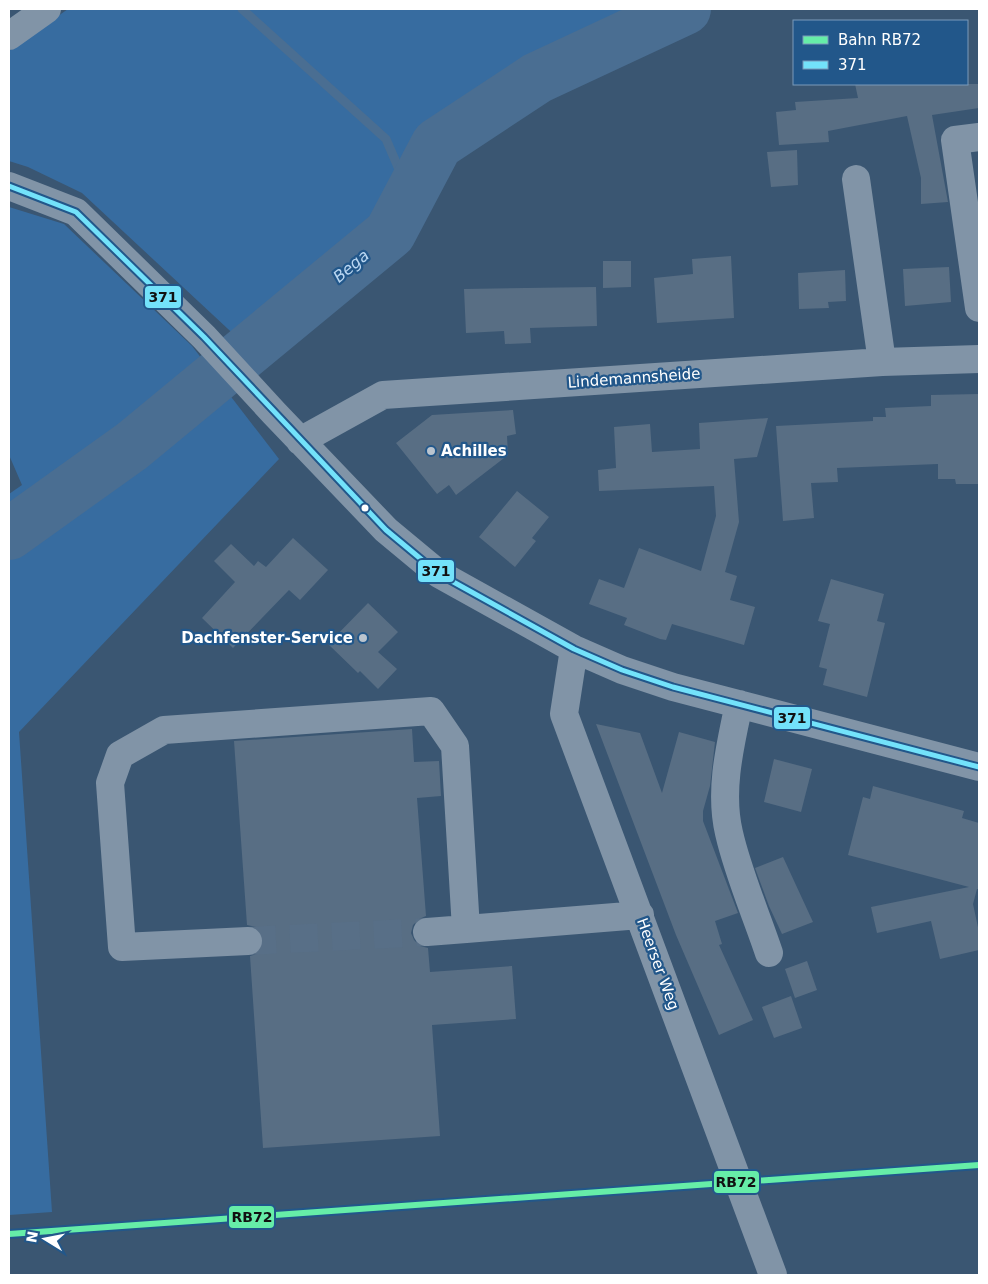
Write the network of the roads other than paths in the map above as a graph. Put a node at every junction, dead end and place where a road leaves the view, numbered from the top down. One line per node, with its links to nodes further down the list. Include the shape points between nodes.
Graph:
1 (47, 9): 2 (street)
2 (9, 36)
3 (979, 137): 6 (street, via 955,140)
4 (856, 179): 8 (street)
5 (9, 186): 9 (street, via 76,212 204,337)
6 (979, 308)
7 (979, 359): 8 (street, Lindemannsheide)
8 (882, 362): 9 (street, Lindemannsheide, via 383,394)
9 (300, 441): 10 (street, via 386,530 439,574)
10 (574, 650): 11 (street, via 673,687); 13 (street, Heerser Weg, via 564,714)
11 (739, 704): 12 (street); 17 (street, via 728,756 725,798 728,832)
12 (979, 767)
13 (640, 915): 14 (street); 18 (street, Heerser Weg)
14 (466, 930): 15 (street); 16 (street, via 455,746 431,711 164,730 120,755 110,783 122,947)
15 (427, 932)
16 (248, 941)
17 (769, 953)
18 (773, 1275)

